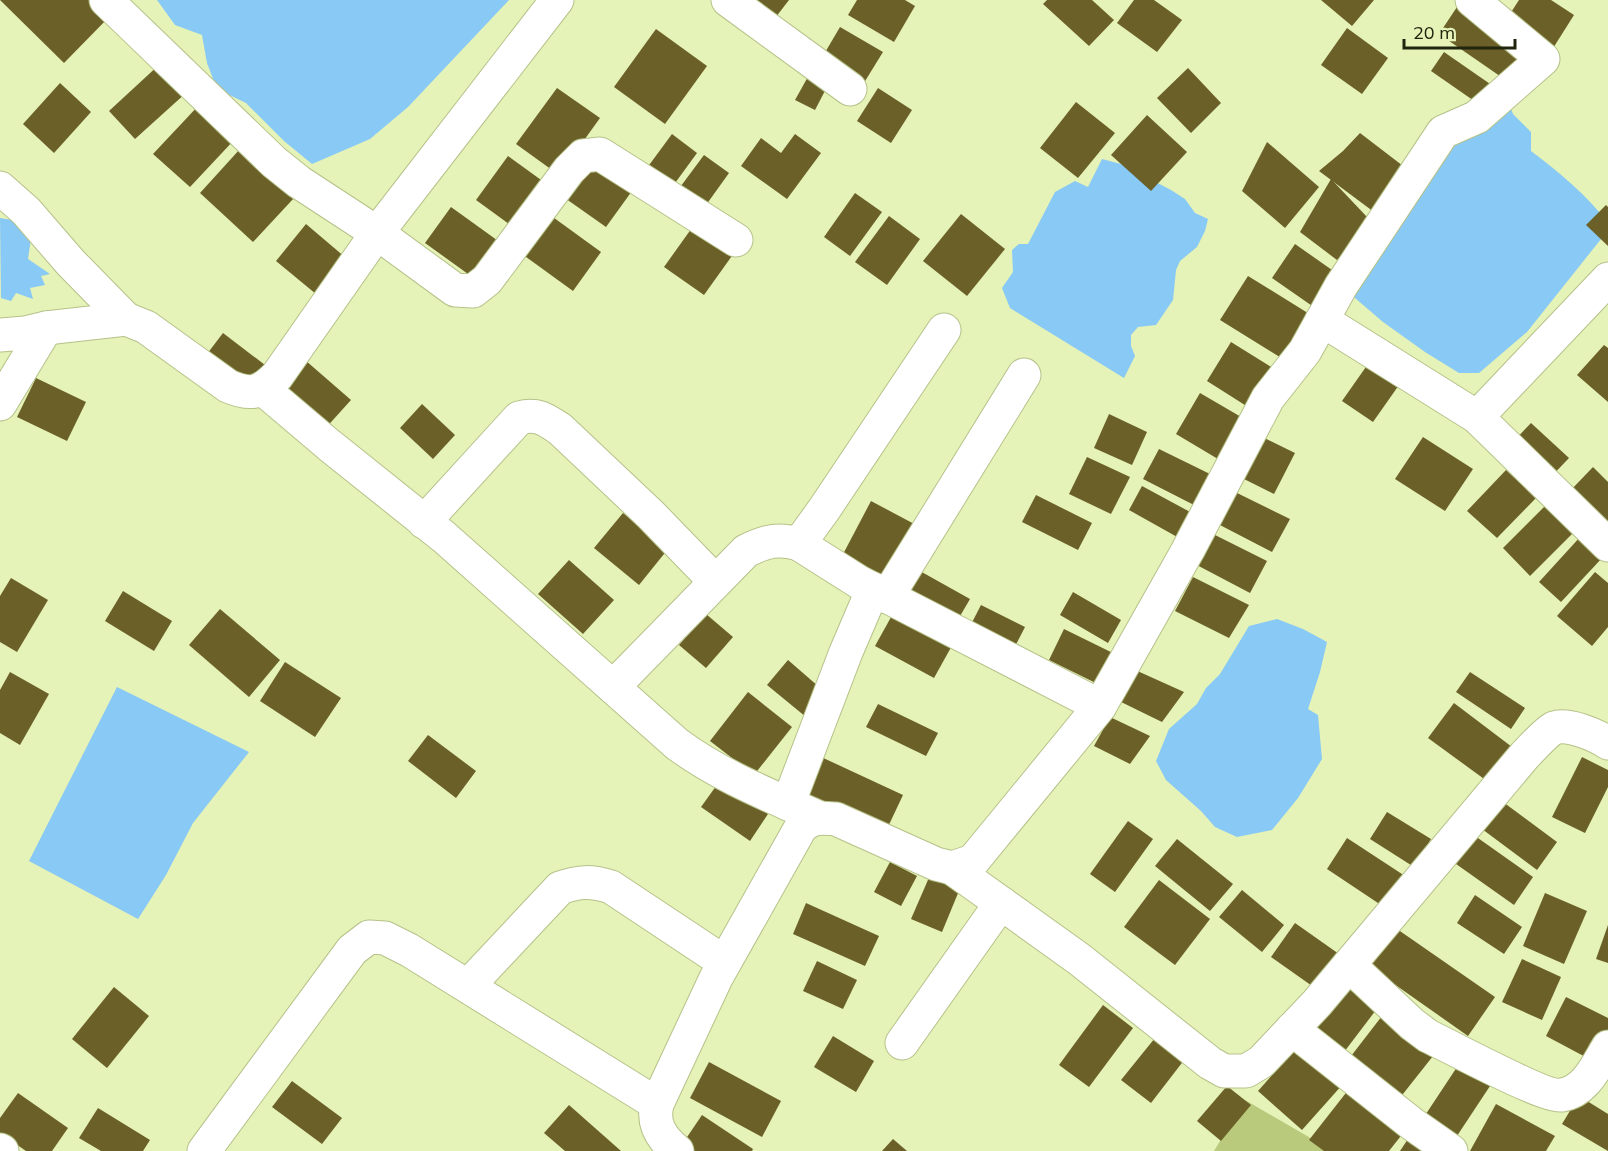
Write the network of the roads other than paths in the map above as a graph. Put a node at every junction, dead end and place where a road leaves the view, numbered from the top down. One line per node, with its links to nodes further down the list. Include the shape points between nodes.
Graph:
1 (106, 0): 7 (street, via 274,162)
2 (557, 0): 7 (street)
3 (728, 0): 5 (street)
4 (1473, 0): 11 (street, via 1543,59 1477,117 1443,132)
5 (850, 89)
6 (0, 188): 10 (street)
7 (377, 233): 8 (street, via 455,290 473,291 487,280 569,170 583,156 600,154); 16 (street, via 277,375)
8 (736, 240)
9 (1608, 279): 18 (street)
10 (126, 319): 12 (street); 16 (street, via 146,327 228,386 250,392)
11 (1322, 320): 18 (street); 25 (street, via 1305,351 1268,398)
12 (46, 328): 14 (street); 17 (street)
13 (944, 330): 20 (street)
14 (0, 335)
15 (1024, 375): 23 (street)
16 (263, 389): 19 (street)
17 (0, 404)
18 (1477, 417): 21 (street)
19 (424, 522): 22 (street, via 519,418 531,415 560,429); 24 (street)
20 (799, 544): 22 (street, via 782,539 759,544 746,551); 23 (street)
21 (1608, 545)
22 (715, 581): 24 (street)
23 (880, 593): 25 (street); 27 (street, via 846,652)
24 (613, 687): 27 (street, via 693,756)
25 (1100, 706): 29 (street, via 973,861)
26 (1606, 737): 32 (street, via 1572,727 1553,729 1525,755)
27 (788, 804): 28 (street)
28 (820, 818): 29 (street, via 836,819); 31 (street, via 801,827)
29 (952, 868): 30 (street)
30 (1001, 903): 34 (street, via 1224,1071 1246,1071 1261,1062); 35 (street)
31 (724, 962): 33 (street, via 611,887 578,882 560,888); 37 (street)
32 (1349, 965): 34 (street); 36 (street, via 1428,1036 1538,1090 1561,1096 1585,1084)
33 (468, 986): 37 (street); 38 (street, via 385,938 369,937 352,950)
34 (1292, 1029): 40 (street)
35 (902, 1043)
36 (1608, 1047)
37 (657, 1104): 39 (street, via 656,1126)
38 (204, 1151)
39 (677, 1151)
40 (1451, 1151)

